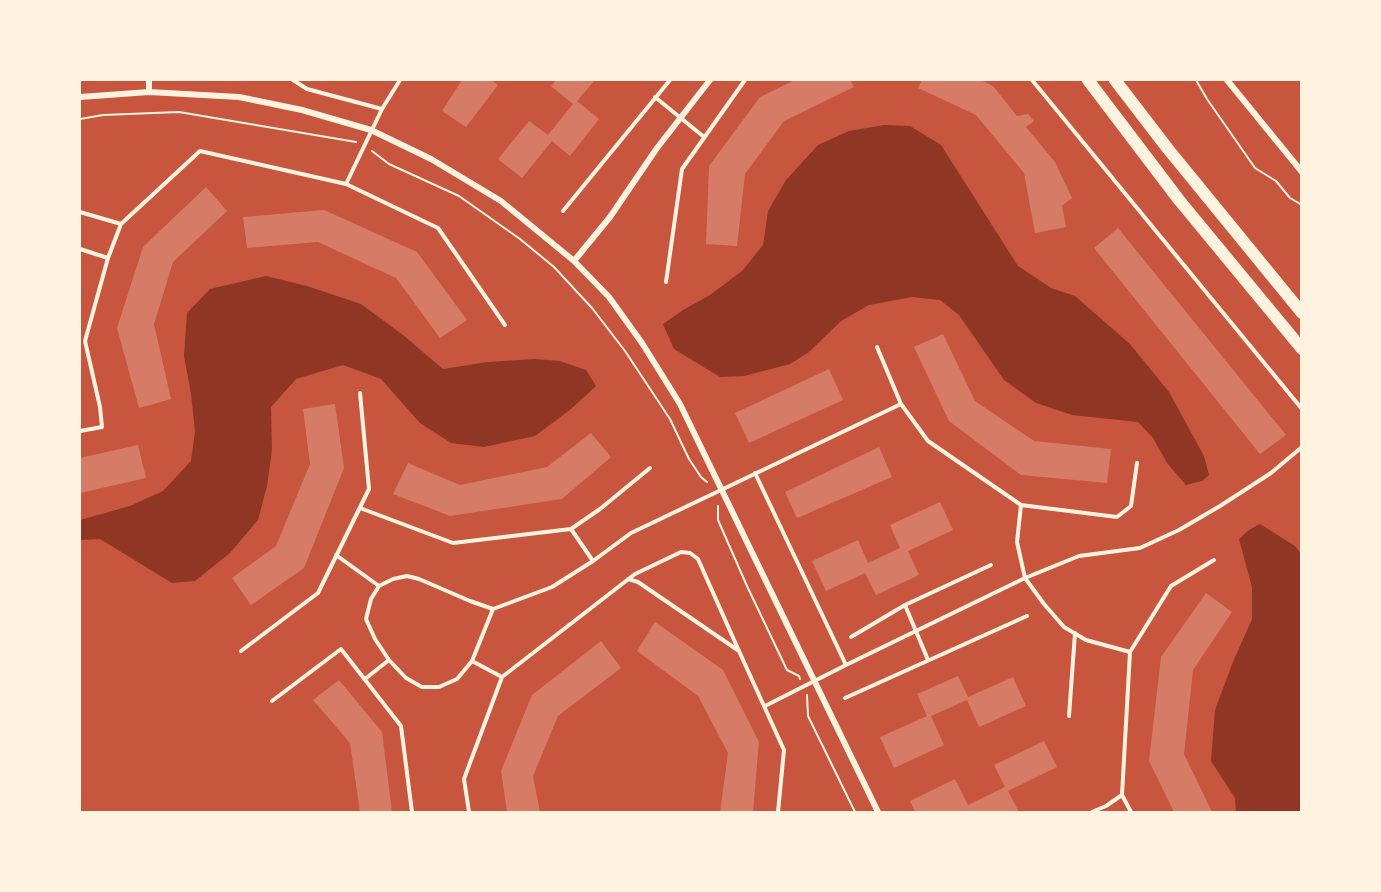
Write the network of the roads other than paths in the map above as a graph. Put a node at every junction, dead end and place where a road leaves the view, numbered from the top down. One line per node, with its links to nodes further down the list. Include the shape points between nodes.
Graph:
1 (149, 80): 11 (street)
2 (293, 80): 14 (lane, via 307,89)
3 (400, 80): 14 (lane)
4 (670, 80): 12 (lane)
5 (710, 80): 15 (street)
6 (745, 80): 17 (lane)
7 (1032, 80): 33 (lane)
8 (1088, 80): 30 (main road, via 1172,191)
9 (1115, 80): 27 (main road)
10 (1227, 80): 18 (street)
11 (149, 92): 13 (street); 16 (street, via 239,97)
12 (655, 97): 15 (lane); 20 (lane)
13 (80, 98)
14 (382, 109): 16 (lane)
15 (680, 118): 17 (lane); 25 (street)
16 (371, 130): 19 (lane); 25 (street, via 431,159 501,201)
17 (704, 137): 26 (lane, via 682,169)
18 (1302, 172)
19 (346, 184): 22 (lane, via 200,151); 28 (lane, via 438,228)
20 (563, 211)
21 (80, 212): 22 (lane)
22 (121, 224): 24 (lane)
23 (80, 249): 24 (lane)
24 (108, 258): 34 (lane, via 85,341 102,427)
25 (574, 261): 39 (street, via 609,297 642,343 680,404)
26 (666, 282)
27 (1302, 313)
28 (506, 325)
29 (878, 347): 32 (lane)
30 (1302, 349)
31 (360, 393): 41 (lane, via 369,489)
32 (901, 404): 38 (lane); 40 (lane, via 928,441)
33 (1302, 410)
34 (80, 431)
35 (1302, 447): 47 (lane, via 1271,473 1179,530 1140,548 1079,556)
36 (1137, 463): 40 (lane, via 1131,506 1117,517)
37 (650, 468): 42 (lane)
38 (755, 473): 39 (lane); 62 (lane)
39 (721, 490): 45 (lane, via 631,533); 65 (street)
40 (1021, 505): 47 (lane, via 1017,542)
41 (360, 508): 42 (lane, via 453,543); 43 (lane)
42 (571, 529): 45 (lane)
43 (336, 555): 49 (lane); 56 (lane, via 318,593)
44 (1214, 560): 58 (lane, via 1171,586)
45 (593, 561): 51 (lane, via 552,587)
46 (991, 565): 50 (lane)
47 (1025, 578): 53 (lane); 54 (lane, via 1064,627)
48 (628, 579): 57 (lane); 57 (lane, via 681,552 690,553 698,559); 63 (lane)
49 (379, 586): 51 (lane, via 407,576); 59 (lane, via 366,619)
50 (904, 605): 53 (lane); 55 (lane)
51 (493, 609): 61 (lane)
52 (1027, 616): 60 (lane)
53 (916, 630): 60 (lane); 62 (lane)
54 (1075, 633): 58 (lane, via 1086,640); 69 (lane)
55 (851, 637)
56 (241, 651)
57 (739, 651): 68 (lane)
58 (1130, 652): 70 (lane)
59 (389, 660): 61 (lane, via 406,678 423,687 439,687 457,679); 64 (lane)
60 (928, 660): 66 (lane)
61 (472, 661): 63 (lane)
62 (846, 665): 65 (lane)
63 (502, 677): 72 (lane, via 464,779)
64 (365, 680): 67 (lane, via 341,649); 71 (lane, via 401,726)
65 (815, 681): 68 (lane); 74 (street)
66 (845, 698)
67 (272, 702)
68 (765, 706): 73 (lane, via 784,750)
69 (1069, 716)
70 (1122, 795): 75 (lane); 76 (lane)
71 (412, 813)
72 (469, 813)
73 (778, 813)
74 (878, 813)
75 (1092, 813)
76 (1131, 813)

